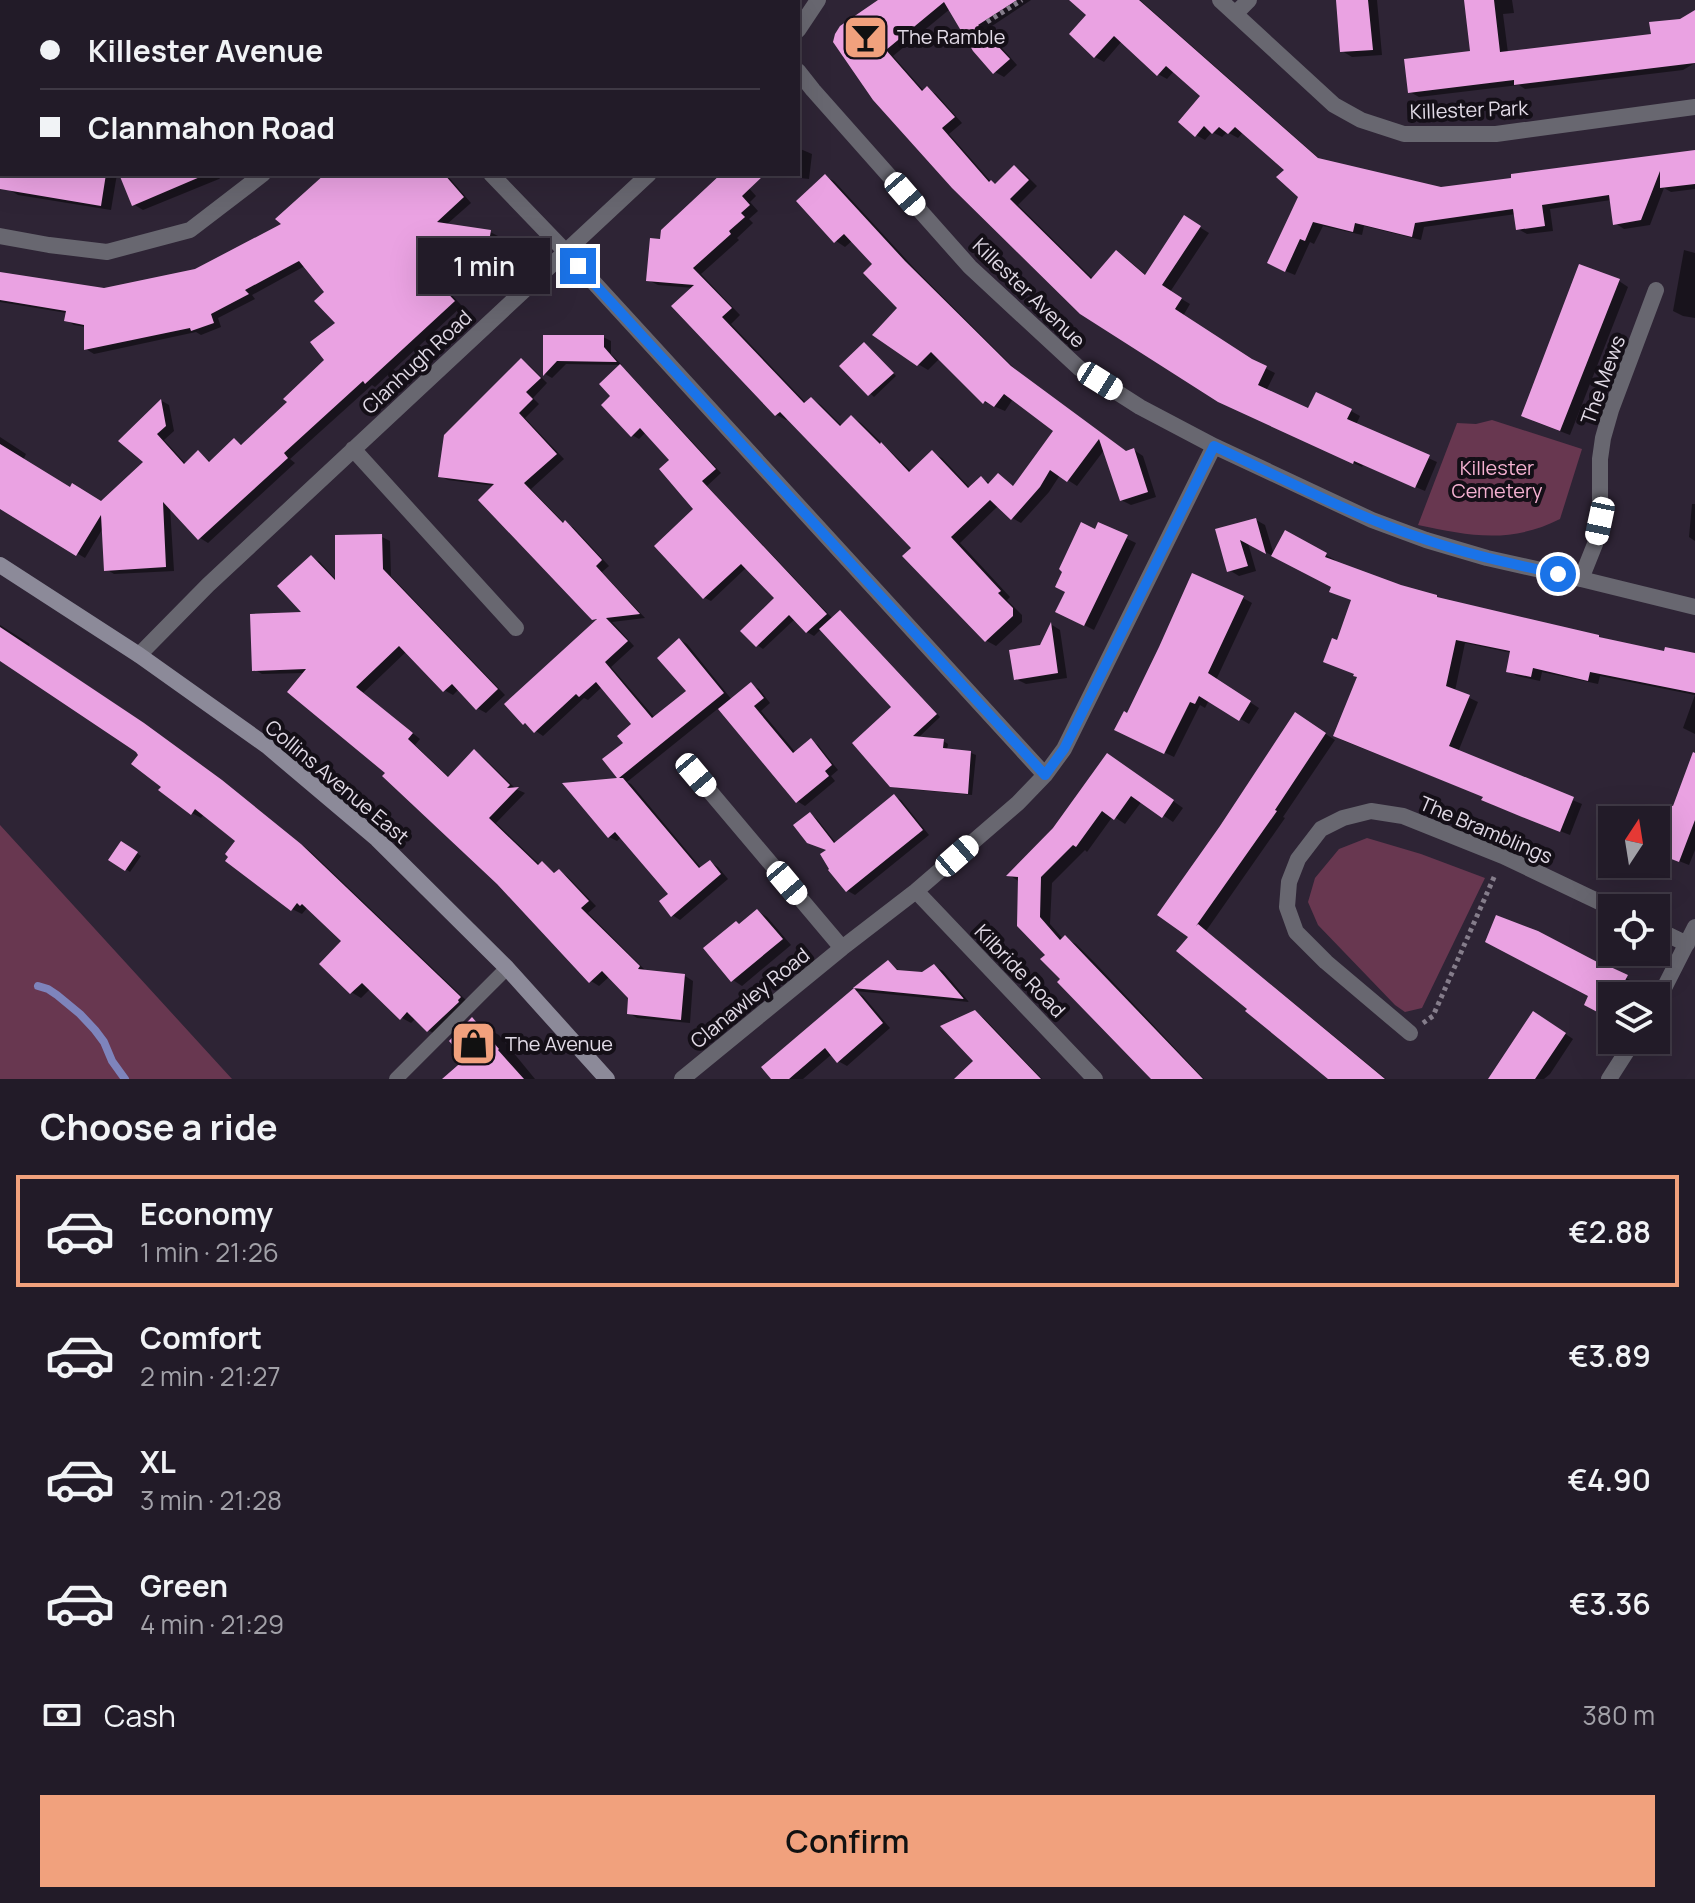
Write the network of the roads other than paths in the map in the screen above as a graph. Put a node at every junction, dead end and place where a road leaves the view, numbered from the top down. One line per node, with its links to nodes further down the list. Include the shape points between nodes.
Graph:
1 (818, 0): 5 (street)
2 (1220, 0): 4 (street, Killester Park)
3 (1249, 0): 4 (street)
4 (1236, 13): 7 (street, Killester Park, via 1334,105 1404,134 1496,134)
5 (800, 27)
6 (800, 74): 14 (street, Killester Avenue, via 970,267 1079,368)
7 (1695, 107)
8 (260, 176): 11 (street, via 190,230 107,252)
9 (493, 176): 12 (street)
10 (647, 176): 12 (street, Clanhugh Road)
11 (0, 236)
12 (566, 252): 15 (street, Clanhugh Road); 22 (street)
13 (1656, 290): 17 (street, The Mews, via 1603,438 1600,521)
14 (1214, 446): 17 (street, Killester Avenue, via 1426,540); 22 (street, Clanawley Road, via 1064,749)
15 (353, 449): 19 (street); 20 (street, Clanhugh Road)
16 (0, 565): 20 (main road, Collins Avenue East)
17 (1581, 579): 18 (street, Killester Avenue)
18 (1695, 607)
19 (516, 628)
20 (139, 655): 29 (main road, Collins Avenue East, via 267,746 377,839)
21 (696, 775): 28 (street, Clanawley Road)
22 (1045, 775): 23 (street, Clanawley Road)
23 (916, 891): 28 (street, Clanawley Road); 36 (street, Kilbride Road)
24 (1598, 901): 31 (street, The Bramblings, via 1403,816 1371,811 1321,829 1298,859 1289,882 1287,907 1296,932)
25 (1695, 927): 27 (street)
26 (1670, 936): 27 (street)
27 (1687, 944): 30 (street)
28 (842, 948): 35 (street, Clanawley Road)
29 (507, 968): 33 (lane); 34 (main road, Collins Avenue East)
30 (1667, 982)
31 (1410, 1033)
32 (1625, 1054): 37 (street)
33 (396, 1079)
34 (607, 1079)
35 (682, 1079)
36 (1095, 1079)
37 (1609, 1079)

